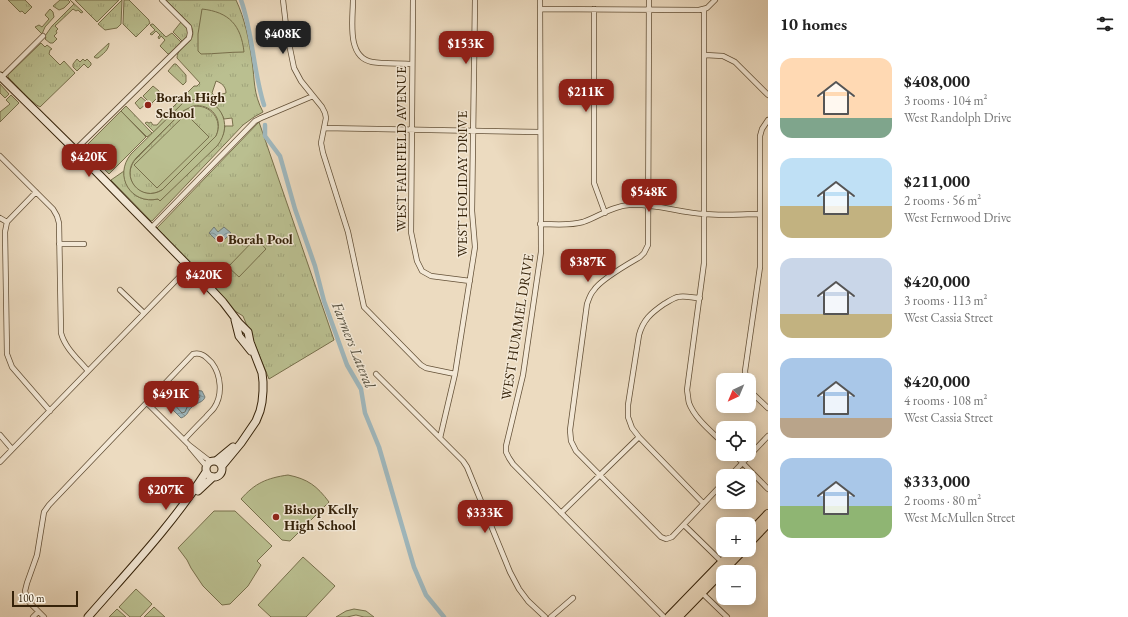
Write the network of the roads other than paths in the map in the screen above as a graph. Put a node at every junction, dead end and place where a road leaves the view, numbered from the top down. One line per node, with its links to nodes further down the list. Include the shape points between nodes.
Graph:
1 (162, 0): 24 (street, via 189,27 189,38)
2 (283, 0): 18 (street, via 294,68 301,82)
3 (353, 0): 15 (street, via 352,40 360,56 372,62)
4 (413, 0): 15 (street, WEST FAIRFIELD AVENUE)
5 (475, 0): 22 (street, WEST HOLIDAY DRIVE)
6 (540, 0): 9 (street, WEST HUMMEL DRIVE)
7 (649, 0): 12 (street)
8 (715, 0): 11 (street)
9 (540, 9): 10 (street); 23 (street, WEST HUMMEL DRIVE)
10 (594, 9): 12 (street); 28 (street, via 594,183)
11 (704, 9): 12 (street); 14 (street)
12 (649, 11): 27 (street)
13 (43, 36): 16 (street)
14 (705, 55): 17 (street, via 723,56 735,62); 29 (street)
15 (412, 64): 21 (street, WEST FAIRFIELD AVENUE)
16 (1, 77): 24 (street)
17 (768, 95)
18 (313, 96): 20 (street, via 325,113); 34 (street, via 255,121)
19 (768, 120): 30 (street, via 760,136)
20 (324, 128): 21 (street); 46 (street, via 321,143 323,153 348,232 364,307 421,365)
21 (411, 130): 22 (street); 39 (street, WEST FAIRFIELD AVENUE, via 410,226 417,261 422,271 431,276)
22 (473, 131): 23 (street); 39 (street, WEST HOLIDAY DRIVE, via 472,211 475,247)
23 (540, 132): 33 (street, WEST HUMMEL DRIVE)
24 (75, 150): 34 (street)
25 (0, 156): 26 (street)
26 (36, 192): 32 (street); 35 (street, via 57,216)
27 (649, 205): 28 (street, via 624,205); 29 (street); 64 (street, via 647,249 640,257 594,288 587,304 570,435 576,452)
28 (605, 213): 33 (street, via 575,224)
29 (704, 214): 30 (street); 41 (street, via 704,263)
30 (760, 214): 44 (street, via 760,267)
31 (0, 218): 32 (street)
32 (8, 222): 37 (street)
33 (540, 224): 70 (street, WEST HUMMEL DRIVE, via 540,252 523,375 506,452 513,464)
34 (151, 228): 38 (street)
35 (59, 244): 36 (street); 43 (street, via 61,333 67,347)
36 (84, 244)
37 (2, 260): 50 (street, via 7,354 12,367)
38 (189, 267): 42 (street); 56 (street, via 248,332 262,373 260,411 251,430)
39 (470, 281): 46 (street, WEST HOLIDAY DRIVE)
40 (120, 290): 42 (street)
41 (700, 298): 52 (street, via 687,390 693,411); 54 (street, via 673,298 647,317 640,329 628,405 632,428)
42 (144, 313): 43 (street)
43 (88, 371): 50 (street)
44 (745, 373)
45 (376, 374): 55 (street)
46 (455, 374): 55 (street, WEST HOLIDAY DRIVE)
47 (756, 397): 49 (street)
48 (147, 403): 57 (street); 57 (street, via 193,354 202,354 208,358 215,367 218,377 218,399 214,407); 81 (street, via 44,512 37,556 25,591 28,601)
49 (768, 408)
50 (50, 410): 58 (street)
51 (0, 435): 58 (street)
52 (716, 436)
53 (768, 436): 60 (street)
54 (639, 437): 64 (street); 69 (street)
55 (440, 438): 84 (street, via 467,468 502,556 519,589)
56 (242, 439): 61 (street); 62 (street)
57 (184, 440): 61 (street)
58 (12, 449): 59 (street)
59 (0, 462)
60 (743, 463): 63 (street); 66 (street)
61 (210, 465): 62 (street); 65 (street, via 210,476); 68 (street)
62 (222, 466): 65 (street, via 221,474)
63 (737, 469)
64 (600, 475): 70 (street); 73 (street, via 661,537 666,539 672,536)
65 (213, 477): 68 (street)
66 (768, 489)
67 (716, 490): 69 (street)
68 (186, 502): 83 (street)
69 (703, 503): 73 (street)
70 (561, 513): 86 (street, WEST HUMMEL DRIVE)
71 (768, 514): 74 (main road)
72 (768, 524): 75 (main road)
73 (684, 525): 78 (street)
74 (756, 527)
75 (756, 536)
76 (729, 557): 78 (main road)
77 (731, 557): 79 (main road)
78 (722, 562): 79 (main road)
79 (700, 590): 87 (main road); 88 (main road); 89 (street)
80 (573, 598): 85 (street)
81 (42, 615): 82 (street)
82 (33, 617)
83 (88, 617)
84 (545, 617)
85 (551, 617)
86 (664, 617)
87 (669, 617)
88 (678, 617)
89 (727, 617)

